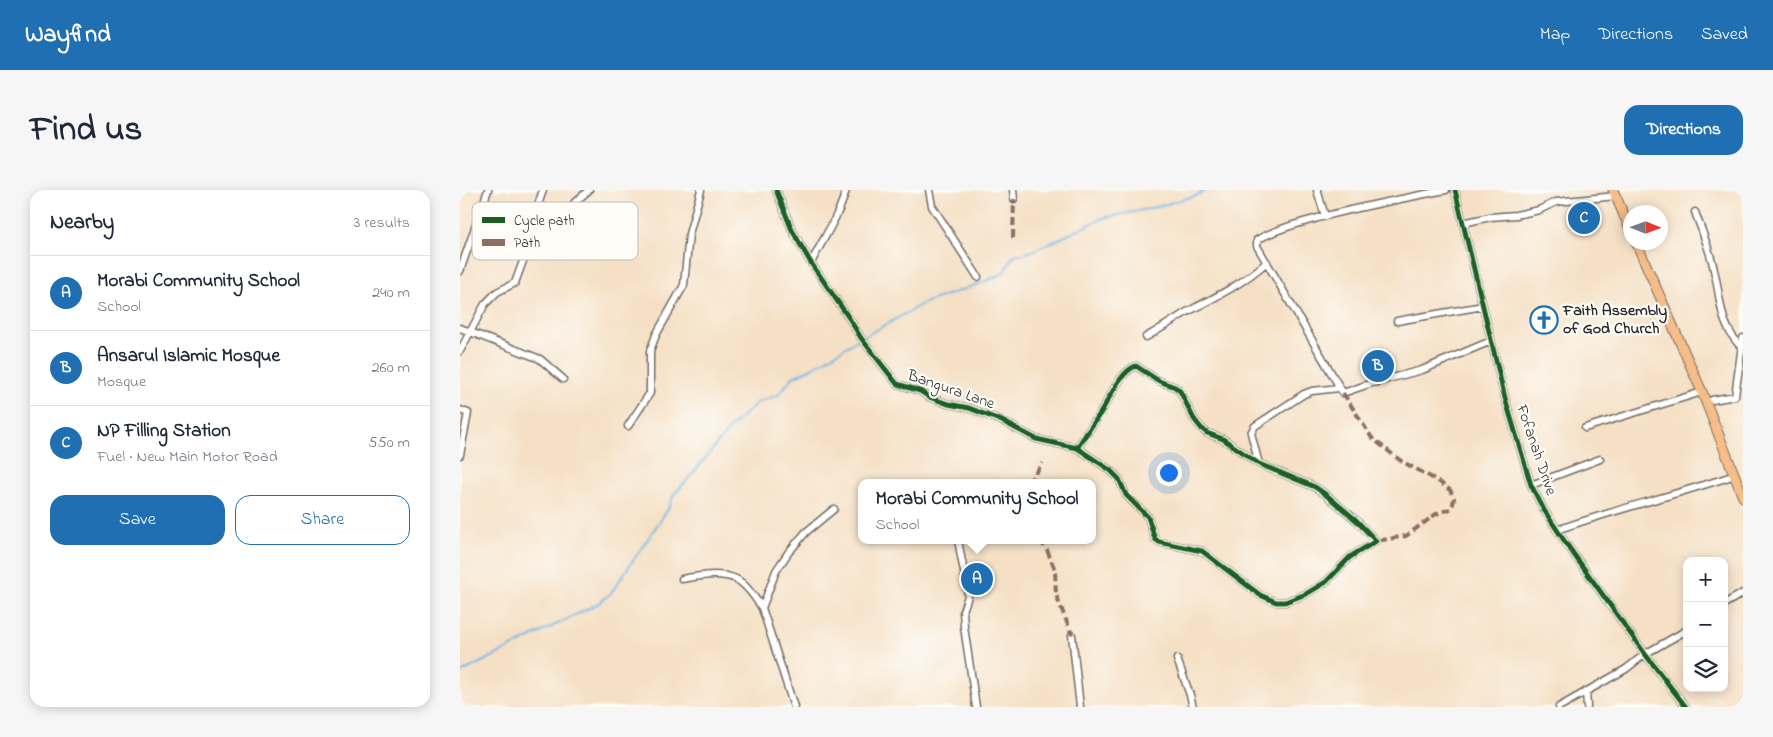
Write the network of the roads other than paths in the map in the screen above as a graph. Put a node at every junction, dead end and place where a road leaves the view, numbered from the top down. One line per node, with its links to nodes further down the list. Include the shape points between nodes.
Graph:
1 (488, 190): 13 (street)
2 (589, 190): 14 (street)
3 (701, 190): 42 (street, via 689,234 684,285 650,351 650,393)
4 (776, 190): 25 (street, Bangura Lane, via 792,230)
5 (846, 190): 25 (street, via 842,205)
6 (929, 190): 27 (street, via 932,206)
7 (1013, 190): 12 (street)
8 (1317, 190): 18 (street)
9 (1446, 190): 18 (street)
10 (1455, 190): 19 (street, Fofanah Drive)
11 (1616, 192): 15 (highway); 16 (highway); 19 (street, via 1556,202 1516,215)
12 (1014, 199)
13 (484, 202)
14 (575, 202)
15 (1623, 205)
16 (1623, 210)
17 (1695, 212): 35 (street, via 1714,270 1725,323)
18 (1325, 216): 24 (street, via 1257,240)
19 (1463, 223): 28 (street, Fofanah Drive)
20 (472, 236): 26 (street)
21 (1640, 250): 39 (highway)
22 (1646, 250): 40 (highway)
23 (523, 260): 31 (street, via 515,282 491,297)
24 (1267, 262): 32 (street, via 1224,294); 38 (street)
25 (811, 263): 44 (street, Bangura Lane, via 861,338 897,384 920,390 948,404 969,408 1036,439)
26 (460, 271)
27 (978, 277)
28 (1483, 306): 29 (street); 34 (street, Fofanah Drive)
29 (1397, 321)
30 (460, 328): 31 (street)
31 (471, 332): 36 (street); 37 (street, via 540,359)
32 (1146, 337)
33 (1743, 338): 35 (street)
34 (1492, 341): 38 (street, via 1422,370 1343,393); 50 (street, Fofanah Drive)
35 (1742, 348): 40 (street, via 1735,396)
36 (460, 351)
37 (563, 379)
38 (1339, 388): 47 (street, via 1304,394 1255,426 1251,434)
39 (1702, 392): 43 (street); 48 (highway)
40 (1712, 400): 49 (highway)
41 (460, 410): 45 (street, via 468,413)
42 (628, 426)
43 (1585, 428)
44 (1077, 448): 47 (street, via 1121,378 1136,366 1180,391 1201,428); 47 (street, Bangura Lane, via 1119,479 1126,495 1148,517 1158,542 1202,551 1260,595 1285,602 1326,582 1350,557 1376,541 1315,487)
45 (460, 454)
46 (1600, 459): 50 (street)
47 (1259, 464)
48 (1735, 475): 51 (highway); 53 (street)
49 (1743, 481)
50 (1531, 485): 53 (street, Fofanah Drive)
51 (1743, 497)
52 (834, 509): 58 (street, via 788,552 776,571)
53 (1558, 530): 61 (street, Fofanah Drive)
54 (959, 544): 65 (street, via 968,596 963,611 964,627)
55 (682, 579): 58 (street, via 725,576 736,579)
56 (1743, 593): 57 (street)
57 (1727, 602)
58 (762, 608): 64 (street)
59 (1683, 632): 61 (street)
60 (1072, 635): 66 (street)
61 (1645, 654): 63 (street, via 1626,669); 70 (street, Fofanah Drive)
62 (1177, 659): 67 (street)
63 (1586, 691): 68 (street); 69 (street)
64 (794, 707)
65 (976, 707)
66 (1080, 707)
67 (1192, 707)
68 (1559, 707)
69 (1587, 707)
70 (1686, 707)

